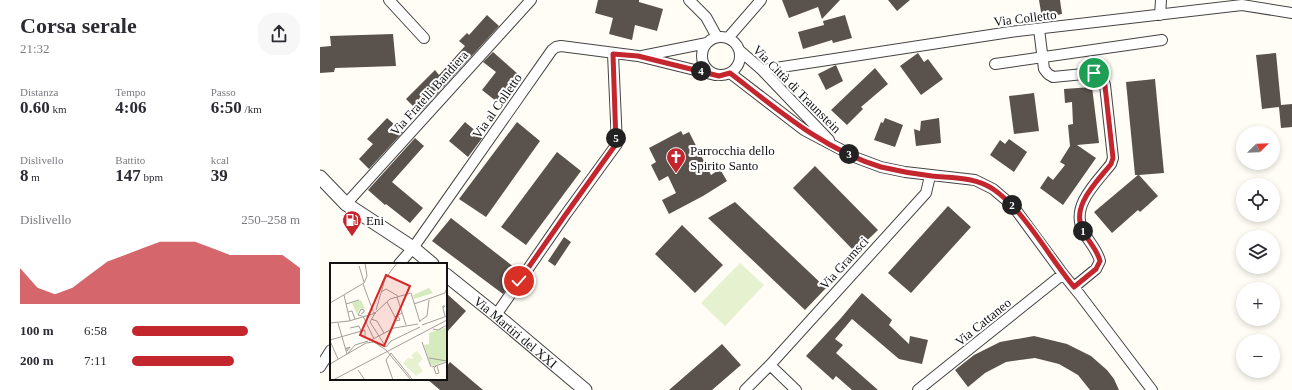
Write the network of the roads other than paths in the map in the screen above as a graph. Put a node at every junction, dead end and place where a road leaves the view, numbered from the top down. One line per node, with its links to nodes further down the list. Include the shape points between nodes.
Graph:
1 (389, 0): 10 (street)
2 (531, 0): 25 (street, Via Fratelli Bandiera)
3 (688, 0): 9 (street, via 706,17)
4 (761, 0): 11 (street)
5 (1161, 0): 7 (street)
6 (1292, 13): 7 (street, Via Colletto, via 1242,5)
7 (1160, 15): 8 (street, Via Colletto)
8 (1039, 29): 17 (street); 19 (street, Via Colletto)
9 (717, 37): 11 (street); 13 (street)
10 (424, 38)
11 (728, 38): 14 (street)
12 (1162, 40): 17 (street)
13 (707, 43): 16 (street, Via al Colletto); 21 (street, via 702,58 706,68)
14 (739, 50): 19 (street, Via Città di Traunstein); 20 (street, via 738,66)
15 (613, 54): 16 (street, Via al Colletto); 26 (street, Via al Colletto, via 561,46 552,50); 32 (street, via 616,144)
16 (638, 56): 21 (street, Via al Colletto)
17 (1043, 57): 18 (street); 31 (street, via 1044,69 1053,77 1098,74 1105,86 1113,158 1081,205 1080,219 1082,230 1100,261 1096,269)
18 (995, 64)
19 (762, 70): 22 (street, Via Città di Traunstein)
20 (730, 73): 21 (street, via 723,76); 22 (street, Via Città di Traunstein, via 804,130)
21 (715, 75)
22 (836, 147): 23 (street, Via Città di Traunstein, via 881,167)
23 (930, 176): 29 (street, Via Città di Traunstein, via 975,180 993,189 1013,206); 34 (street, Via Gramsci, via 926,193)
24 (320, 177): 25 (street)
25 (346, 204): 26 (street)
26 (412, 248): 27 (street, Via al Colletto); 28 (street)
27 (400, 263)
28 (431, 263)
29 (1063, 274): 31 (street, Via Città di Traunstein); 39 (street, Via Cattaneo)
30 (447, 276): 32 (street, Via Martiri del XXI)
31 (1074, 287): 40 (street, Via Città di Traunstein)
32 (496, 315): 36 (street, Via Martiri del XXI)
33 (330, 352): 35 (street)
34 (770, 365): 37 (street, Via Gramsci); 38 (street)
35 (320, 367)
36 (585, 390)
37 (745, 390)
38 (796, 390)
39 (918, 390)
40 (1152, 390)

